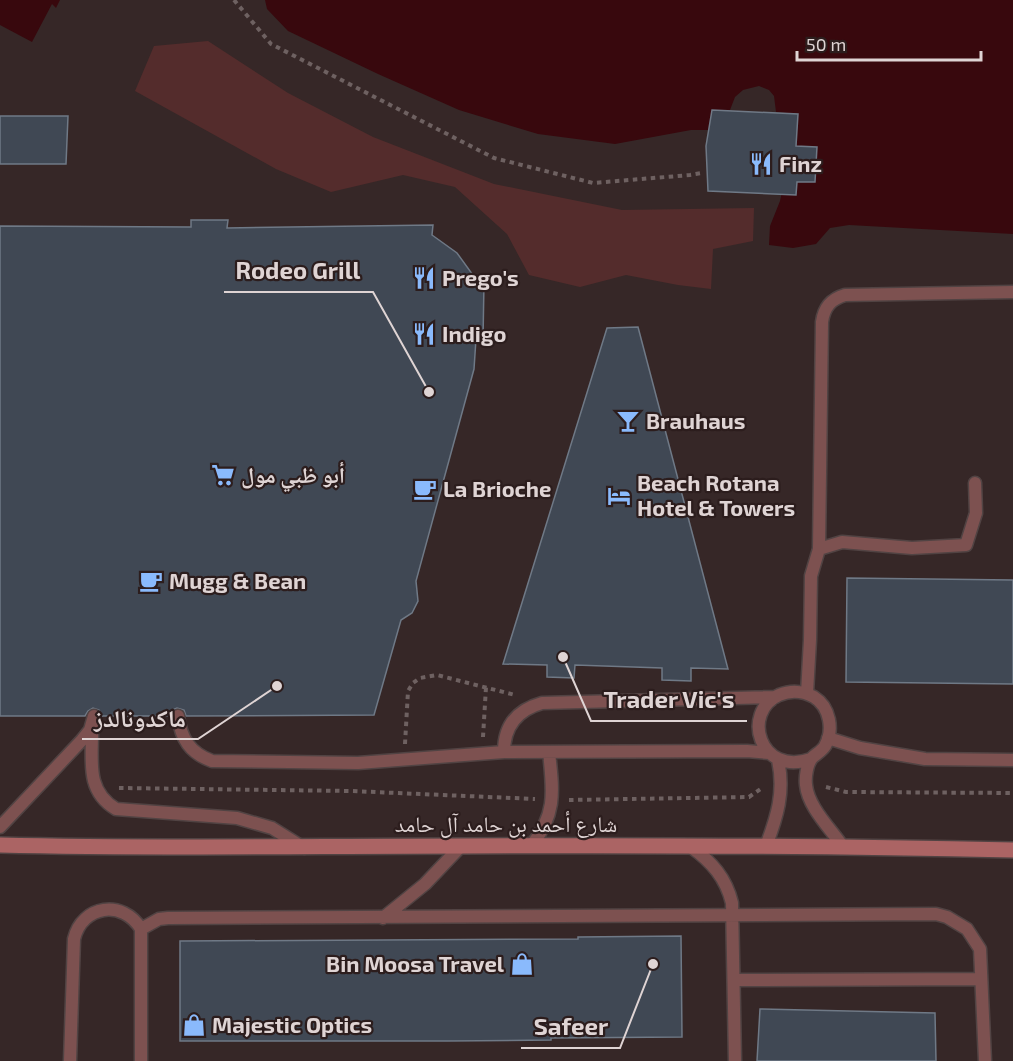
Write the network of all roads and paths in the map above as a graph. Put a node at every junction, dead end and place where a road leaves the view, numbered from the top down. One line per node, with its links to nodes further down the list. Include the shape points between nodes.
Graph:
1 (234, 0): 2 (path, via 271,44 494,158 593,183)
2 (702, 173)
3 (1013, 292): 5 (lane, via 845,295 826,308 822,322)
4 (975, 483): 5 (lane, via 976,513 966,545 912,548 843,542)
5 (819, 549): 7 (lane, via 811,576)
6 (486, 687): 9 (path); 14 (path); 16 (path, via 437,675 413,683 407,700)
7 (807, 693): 8 (lane, via 785,692); 11 (lane, via 824,707 831,728)
8 (775, 697): 9 (lane); 15 (lane, via 761,713 759,724 763,745)
9 (542, 703): 12 (lane, via 513,720 507,730)
10 (178, 716): 16 (lane, via 184,741 201,757 212,761 358,763)
11 (828, 738): 17 (lane); 18 (lane, via 860,748 925,759)
12 (504, 752): 13 (lane); 14 (lane)
13 (549, 752): 15 (lane, via 747,751); 22 (lane, via 553,800 542,833)
14 (482, 754): 16 (lane)
15 (774, 756): 17 (lane, via 789,763); 23 (lane, via 782,774 781,796)
16 (404, 759)
17 (811, 759): 24 (lane, via 806,775 808,795)
18 (1013, 760)
19 (0, 827): 25 (lane, via 82,741 93,720 93,781 105,802 116,809 237,818 272,828)
20 (0, 845): 25 (main road, شارع أحمد بن حامد آل حامد)
21 (461, 846): 22 (main road, شارع أحمد بن حامد آل حامد); 25 (main road, شارع أحمد بن حامد آل حامد); 29 (lane, via 425,884)
22 (531, 846): 26 (main road, شارع أحمد بن حامد آل حامد)
23 (766, 846): 24 (main road, شارع أحمد بن حامد آل حامد); 26 (main road, شارع أحمد بن حامد آل حامد)
24 (843, 847): 27 (main road, شارع أحمد بن حامد آل حامد)
25 (305, 848)
26 (691, 848): 28 (lane, via 710,862 724,881)
27 (1013, 850)
28 (734, 915): 29 (lane); 31 (lane, via 947,917 974,938 980,949); 32 (lane)
29 (383, 918): 30 (lane, via 168,918)
30 (141, 929): 33 (lane, via 132,917 119,910 89,914 76,929); 34 (lane)
31 (981, 979): 32 (lane); 36 (lane)
32 (734, 980): 35 (lane)
33 (70, 1061)
34 (141, 1061)
35 (735, 1061)
36 (985, 1061)

